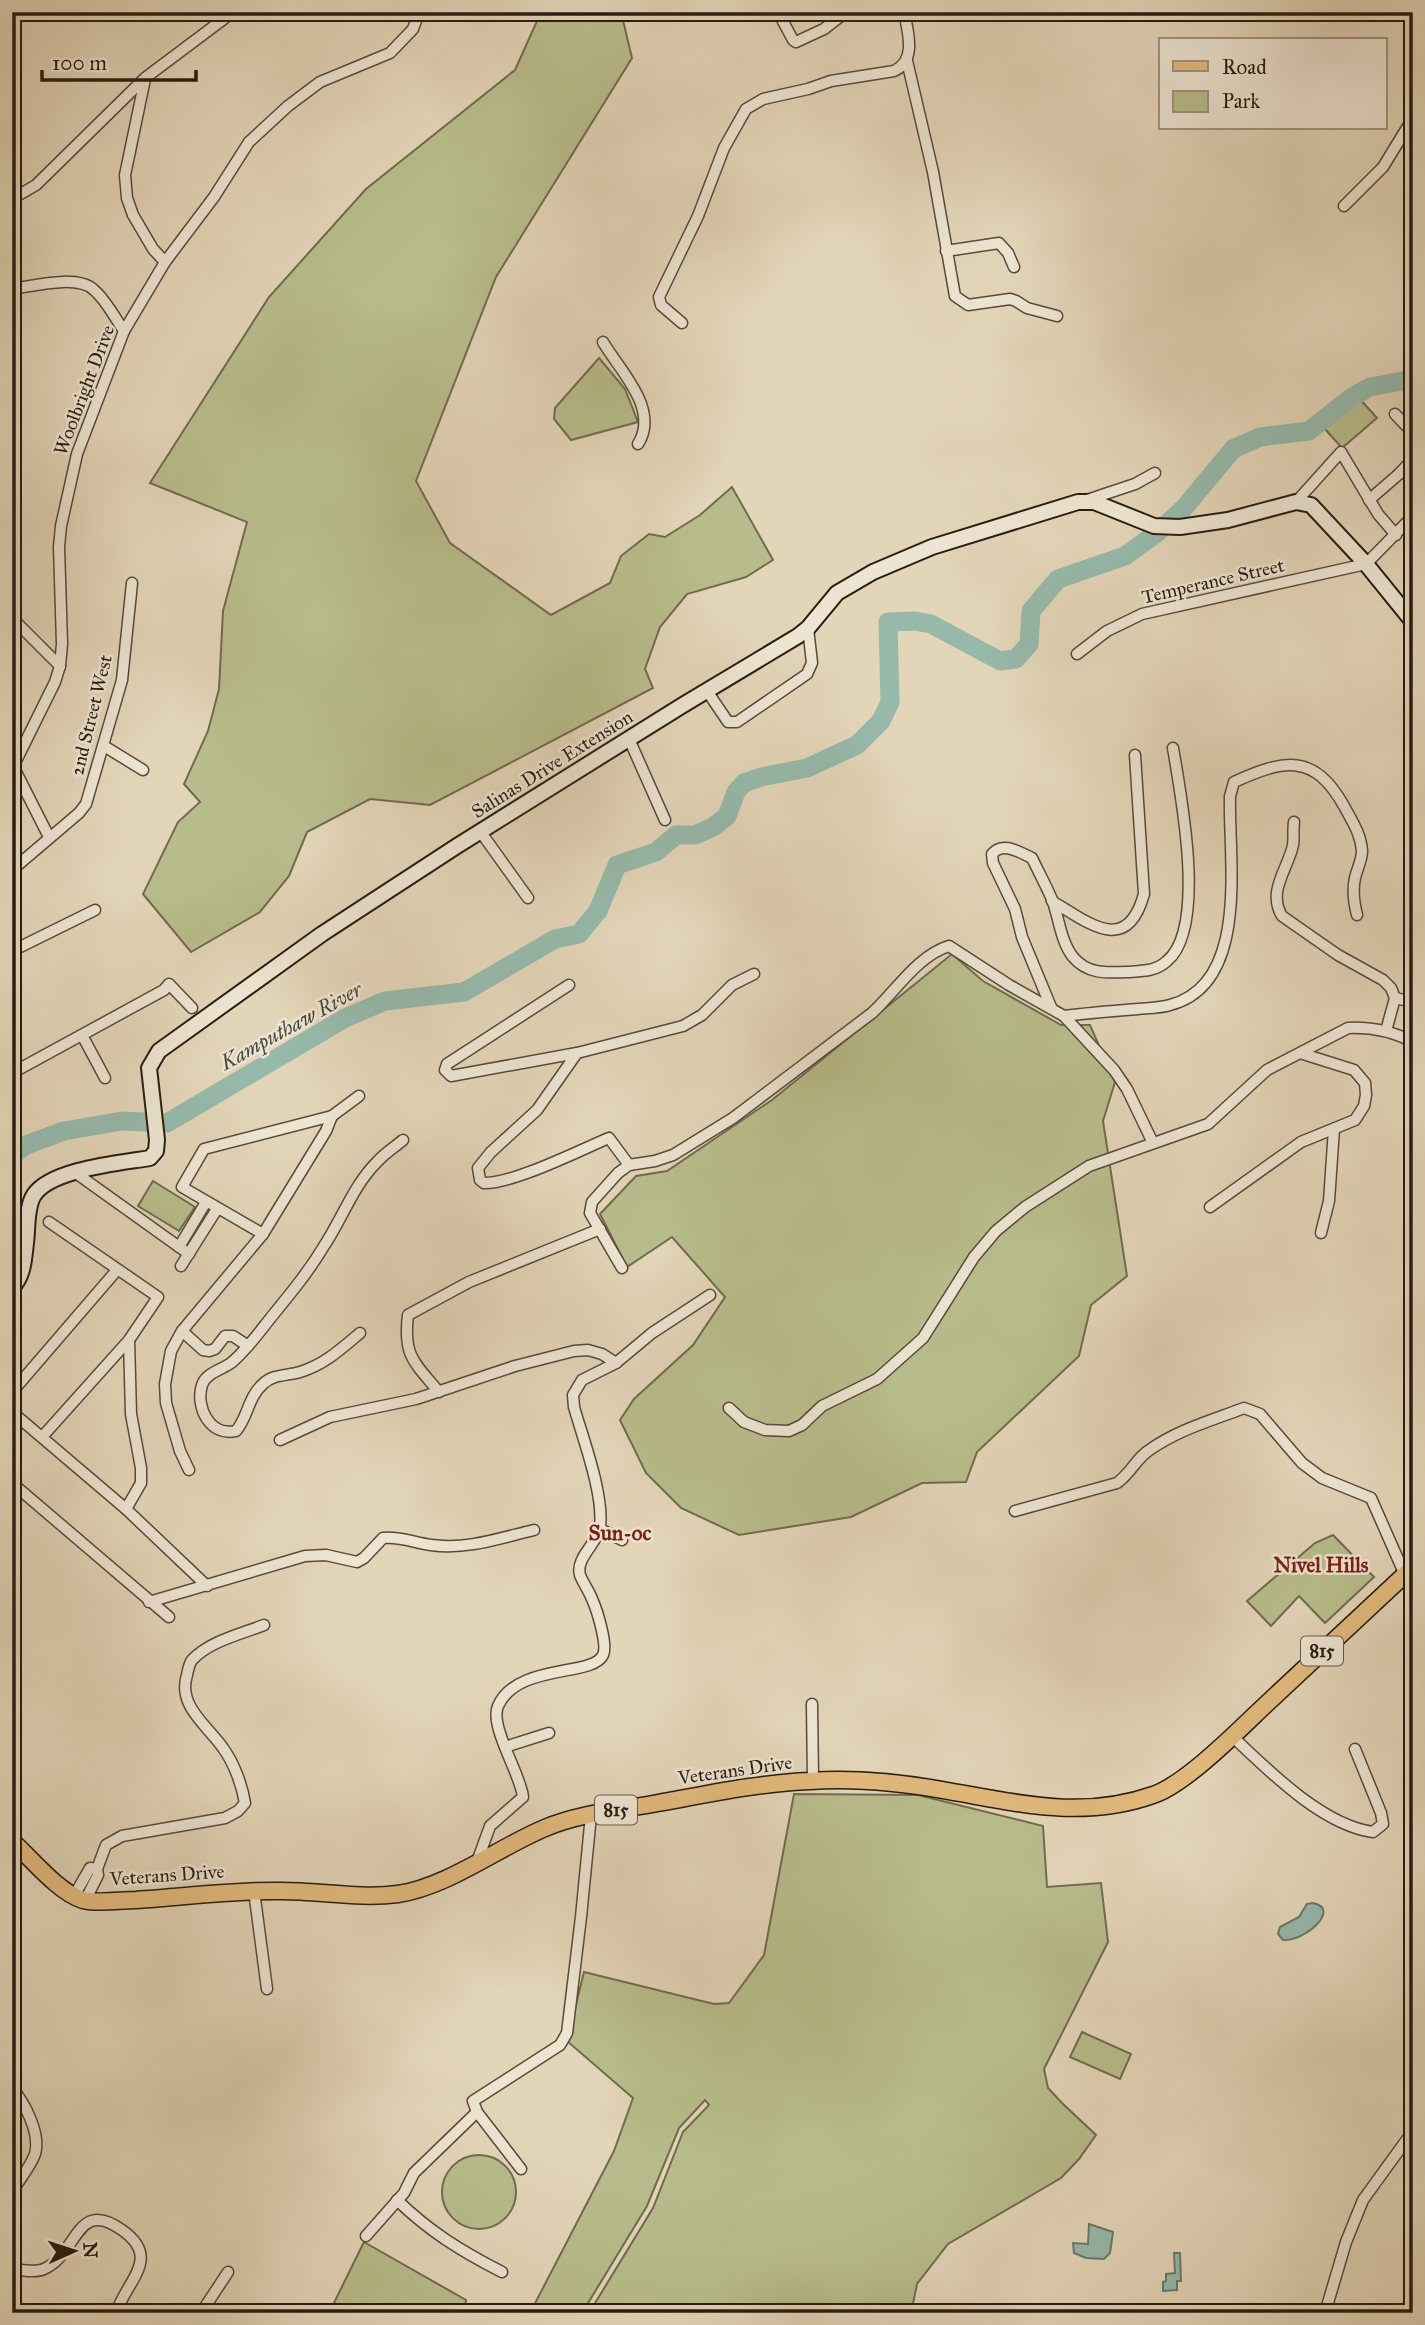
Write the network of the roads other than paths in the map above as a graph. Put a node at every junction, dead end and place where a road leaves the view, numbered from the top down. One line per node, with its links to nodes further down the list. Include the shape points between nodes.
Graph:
1 (419, 12): 12 (street, Woolbright Drive, via 413,29 390,52 320,82 249,142)
2 (778, 12): 3 (street, via 796,41 824,29)
3 (846, 12)
4 (904, 12): 6 (street)
5 (225, 18): 7 (street)
6 (907, 61): 11 (street); 16 (street, via 894,71 831,81 763,99 746,109 724,148 659,297 661,305)
7 (145, 78): 9 (street, via 36,185); 12 (street, via 125,175 127,198 153,249)
8 (1413, 118): 10 (street, via 1383,167)
9 (12, 199)
10 (1344, 206)
11 (946, 251): 13 (street, via 999,243); 15 (street, via 951,283 961,302 1010,299)
12 (165, 262): 17 (street, Woolbright Drive)
13 (1014, 267)
14 (12, 289): 17 (street, via 63,282 90,286)
15 (1057, 316)
16 (682, 323)
17 (124, 331): 35 (street, Woolbright Drive, via 77,454 61,526)
18 (603, 342): 21 (street, via 640,401 645,421)
19 (1395, 414): 20 (street)
20 (1413, 433)
21 (638, 444)
22 (1413, 459): 25 (street)
23 (1155, 473): 24 (street)
24 (1087, 500): 26 (street, via 1154,526 1181,527); 33 (street, Salinas Drive Extension, via 932,547 873,572 837,593)
25 (1370, 500): 26 (street, via 1340,452); 28 (street)
26 (1296, 502): 29 (street, via 1311,505)
27 (1413, 516): 28 (street)
28 (1396, 535): 29 (street)
29 (1366, 564): 32 (street); 34 (street, Temperance Street, via 1142,614 1107,631)
30 (132, 583): 38 (street, 2nd Street West, via 122,680)
31 (12, 618): 35 (street)
32 (1413, 622)
33 (808, 628): 36 (street, Salinas Drive Extension); 36 (street, via 812,663 807,674 737,722 728,722)
34 (1077, 654)
35 (60, 666): 41 (street, Woolbright Drive)
36 (708, 691): 37 (street, Salinas Drive Extension)
37 (629, 739): 43 (street); 45 (street, Salinas Drive Extension)
38 (104, 746): 42 (street); 46 (street, 2nd Street West, via 86,804)
39 (1173, 748): 49 (street, via 1189,895 1187,922 1170,959 1148,971 1101,973 1081,967 1070,954)
40 (1135, 755): 49 (street, via 1144,894 1140,910 1130,924 1118,930 1105,929)
41 (13, 768): 46 (street)
42 (143, 770)
43 (665, 820)
44 (1294, 822): 55 (street, via 1293,844 1276,897 1282,916 1383,980)
45 (480, 831): 48 (street); 73 (street, Salinas Drive Extension, via 321,934 159,1051 149,1068 158,1140 150,1158)
46 (49, 837): 47 (street, 2nd Street West)
47 (12, 870)
48 (528, 898)
49 (1052, 901): 57 (street, via 1032,858 1006,847 996,849 993,863)
50 (95, 910): 52 (street)
51 (1357, 915): 59 (street, via 1353,900 1362,855 1359,833 1332,786 1307,767 1283,765 1256,772 1234,782 1230,796 1232,900 1220,956 1205,985 1169,1006)
52 (12, 951)
53 (754, 974): 63 (street, via 733,985 702,1015 683,1026)
54 (569, 985): 63 (street, via 447,1064 445,1070 452,1076)
55 (1395, 998): 56 (street); 60 (street)
56 (1413, 1002)
57 (1051, 1007): 59 (street); 72 (street, via 957,950 949,946 940,949 872,1013 753,1104 673,1155)
58 (191, 1008): 61 (street, via 169,984)
59 (1064, 1016): 71 (street, via 1114,1070)
60 (1386, 1031): 62 (street); 64 (street, via 1348,1028)
61 (82, 1035): 65 (street); 66 (street)
62 (1413, 1042)
63 (577, 1053): 72 (street, via 537,1110 478,1168 480,1180 498,1182 609,1138)
64 (1300, 1053): 69 (street, via 1354,1070 1364,1083 1364,1107 1355,1120); 71 (street, via 1267,1070 1208,1124)
65 (12, 1073)
66 (105, 1078)
67 (359, 1096): 68 (street)
68 (332, 1116): 74 (street, via 204,1149 182,1187); 80 (street)
69 (1334, 1129): 75 (street, via 1301,1142); 79 (street, via 1329,1201)
70 (403, 1140): 91 (street, via 377,1162 300,1282)
71 (1153, 1143): 95 (street, via 1089,1166 996,1231 923,1338 877,1380 822,1406 789,1431 765,1430 744,1422)
72 (629, 1165): 78 (street, via 592,1202 590,1213)
73 (73, 1171): 81 (street); 86 (street, Salinas Drive Extension, via 33,1195 23,1271)
74 (206, 1202): 76 (street); 81 (street)
75 (1210, 1207)
76 (217, 1209): 80 (street); 82 (street)
77 (49, 1222): 85 (street)
78 (600, 1229): 84 (street); 94 (street, via 469,1282 408,1315 406,1345)
79 (1321, 1233)
80 (263, 1234): 88 (street)
81 (179, 1247): 82 (street)
82 (189, 1255): 83 (street)
83 (181, 1266)
84 (622, 1268)
85 (117, 1270): 90 (street, via 158,1297); 93 (street)
86 (12, 1287)
87 (710, 1295): 92 (street)
88 (182, 1331): 91 (street, via 209,1351 225,1336); 99 (street, via 171,1351 165,1384 171,1422)
89 (359, 1333): 91 (street, via 331,1358 271,1378 247,1404 239,1428 220,1432 210,1425 203,1408 203,1382)
90 (129, 1340): 97 (street); 101 (street, via 131,1414 141,1483)
91 (248, 1346)
92 (616, 1363): 94 (street, via 595,1352 574,1351); 103 (street, via 582,1380 573,1395 595,1485)
93 (12, 1392)
94 (439, 1392): 98 (street, via 330,1417)
95 (729, 1408)
96 (12, 1412): 97 (street)
97 (43, 1437): 101 (street)
98 (280, 1440)
99 (189, 1470)
100 (12, 1483): 108 (street)
101 (126, 1509): 107 (street)
102 (1015, 1511): 106 (street, via 1117,1483 1144,1454 1173,1434 1244,1408 1260,1414 1322,1478 1371,1498)
103 (600, 1529): 105 (street); 114 (street, via 579,1567 605,1653 587,1667 540,1675 507,1693 496,1709)
104 (534, 1530): 107 (street, via 476,1545 383,1538 357,1562 305,1556)
105 (622, 1540)
106 (1409, 1571): 113 (main road, Veterans Drive / 815)
107 (207, 1586): 108 (street)
108 (149, 1602): 109 (street)
109 (169, 1617)
110 (264, 1625): 121 (street, via 219,1642 191,1661 183,1686 198,1720 225,1750 246,1803 225,1818 122,1836 106,1844 97,1869 90,1868)
111 (811, 1704): 116 (street)
112 (549, 1733): 114 (street)
113 (1232, 1736): 115 (street, via 1335,1820 1373,1832 1383,1824 1381,1813); 116 (main road, Veterans Drive / 815, via 1158,1794 1091,1808 1066,1810 945,1790)
114 (505, 1747): 119 (street, via 523,1797 490,1826)
115 (1355, 1749)
116 (813, 1780): 117 (main road, Veterans Drive / 815, via 758,1785)
117 (592, 1815): 119 (main road, Veterans Drive / 815, via 547,1827); 124 (street, via 566,2033 560,2045 473,2101)
118 (12, 1841): 121 (main road, via 66,1892)
119 (477, 1862): 120 (main road, Veterans Drive / 815, via 400,1894)
120 (254, 1891): 121 (main road, Veterans Drive / 815, via 144,1899); 122 (street)
121 (79, 1898)
122 (267, 1989)
123 (12, 2088): 127 (street, via 32,2125 35,2154)
124 (477, 2112): 126 (street); 128 (street, via 414,2173)
125 (1413, 2131): 135 (street, via 1363,2200)
126 (521, 2169)
127 (12, 2192)
128 (397, 2200): 129 (street); 132 (street, via 454,2247)
129 (366, 2236)
130 (12, 2269): 133 (street, via 41,2270 53,2264 88,2222 101,2218 111,2222 134,2238 142,2251 142,2263)
131 (228, 2272): 134 (street)
132 (502, 2272)
133 (116, 2313)
134 (201, 2313)
135 (1325, 2313)

